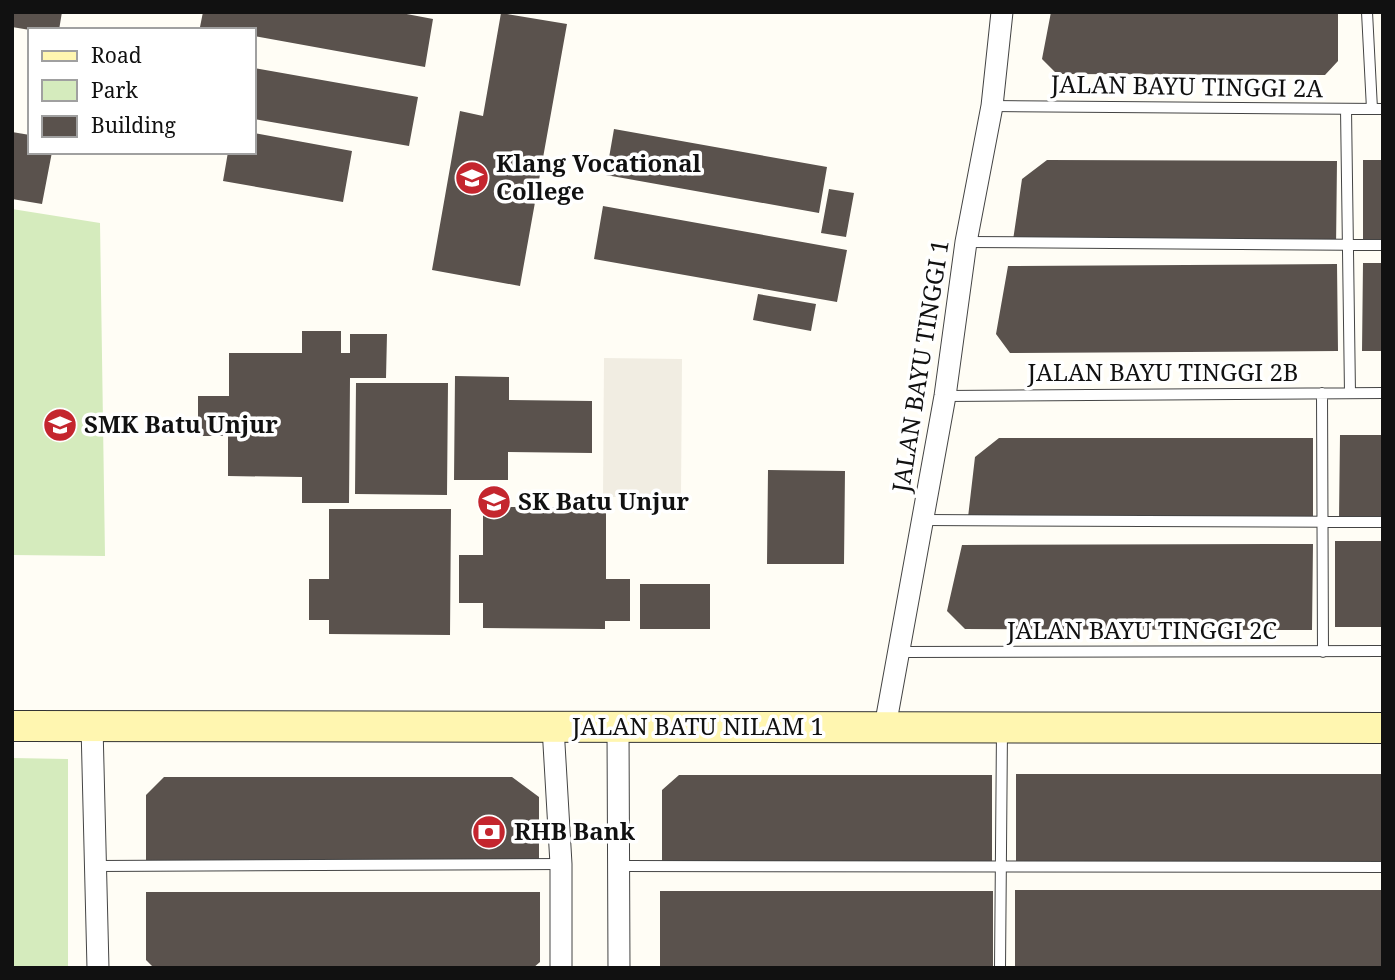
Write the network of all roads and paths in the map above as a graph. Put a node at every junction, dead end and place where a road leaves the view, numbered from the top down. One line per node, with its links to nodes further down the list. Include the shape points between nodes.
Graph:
1 (1002, 12): 3 (street, JALAN BAYU TINGGI 1)
2 (1367, 12): 5 (lane)
3 (992, 106): 4 (lane, JALAN BAYU TINGGI 2A); 6 (street, JALAN BAYU TINGGI 1)
4 (1346, 109): 5 (lane, JALAN BAYU TINGGI 2A); 7 (lane)
5 (1378, 109)
6 (966, 242): 7 (lane); 12 (street, JALAN BAYU TINGGI 1)
7 (1348, 245): 8 (lane); 10 (lane)
8 (1383, 245)
9 (1322, 393): 10 (lane, JALAN BAYU TINGGI 2B); 12 (lane, JALAN BAYU TINGGI 2B); 14 (lane)
10 (1350, 393): 11 (lane, JALAN BAYU TINGGI 2B)
11 (1383, 393)
12 (944, 396): 13 (street, JALAN BAYU TINGGI 1)
13 (923, 520): 14 (lane); 17 (street, JALAN BAYU TINGGI 1)
14 (1322, 522): 15 (lane); 18 (lane)
15 (1383, 522)
16 (1383, 651): 18 (lane, JALAN BAYU TINGGI 2C)
17 (901, 652): 18 (lane, JALAN BAYU TINGGI 2C); 23 (street, JALAN BAYU TINGGI 1)
18 (1323, 652)
19 (12, 726): 20 (main road, JALAN BATU NILAM 1)
20 (92, 726): 21 (main road, JALAN BATU NILAM 1); 27 (street)
21 (553, 727): 22 (main road, JALAN BATU NILAM 1); 26 (street)
22 (618, 727): 23 (main road, JALAN BATU NILAM 1); 28 (street)
23 (886, 727): 24 (main road, JALAN BATU NILAM 1)
24 (1002, 728): 25 (main road, JALAN BATU NILAM 1); 29 (lane)
25 (1383, 728)
26 (561, 864): 27 (lane); 32 (street)
27 (97, 866): 31 (street)
28 (619, 866): 29 (lane); 33 (street)
29 (1001, 867): 30 (lane); 34 (lane)
30 (1383, 867)
31 (99, 968)
32 (561, 968)
33 (619, 968)
34 (1000, 968)

